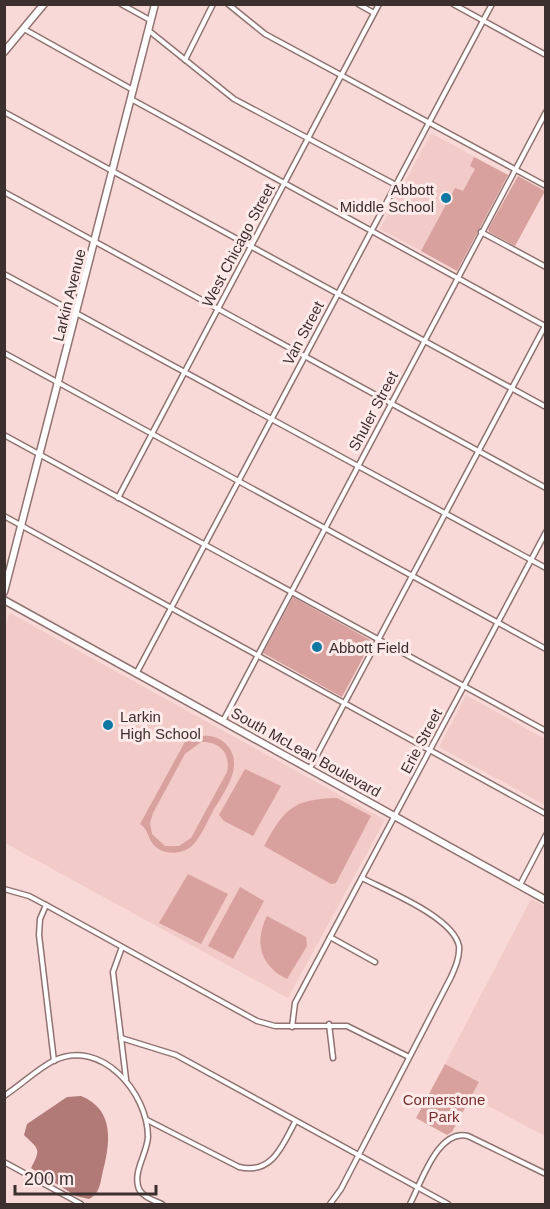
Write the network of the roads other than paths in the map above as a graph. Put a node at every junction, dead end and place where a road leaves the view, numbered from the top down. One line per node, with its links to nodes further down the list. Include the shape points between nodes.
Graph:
1 (44, 4): 13 (main road)
2 (121, 4): 11 (street)
3 (155, 4): 11 (main road, Larkin Avenue)
4 (213, 4): 17 (street)
5 (228, 4): 18 (street, via 265,34)
6 (358, 4): 10 (street)
7 (379, 4): 10 (street, West Chicago Street)
8 (453, 4): 12 (street)
9 (492, 4): 12 (street, Van Street)
10 (374, 13): 18 (street, West Chicago Street)
11 (151, 21): 14 (main road, Larkin Avenue)
12 (483, 21): 16 (street); 23 (street, Van Street)
13 (24, 29): 15 (main road); 19 (street)
14 (148, 30): 17 (street); 19 (main road, Larkin Avenue)
15 (4, 52)
16 (546, 55)
17 (185, 60): 24 (street, via 234,99)
18 (341, 76): 23 (street); 24 (street, West Chicago Street)
19 (134, 90): 20 (main road, Larkin Avenue)
20 (131, 99): 26 (main road, Larkin Avenue); 27 (street)
21 (4, 112): 26 (street)
22 (546, 112): 25 (street, Shuler Street)
23 (429, 122): 25 (street); 28 (street, Van Street)
24 (307, 139): 27 (street, West Chicago Street); 28 (street)
25 (515, 170): 29 (street); 32 (street, Shuler Street)
26 (113, 172): 33 (main road, Larkin Avenue); 34 (street)
27 (284, 183): 31 (street); 34 (street, West Chicago Street)
28 (396, 185): 31 (street, Van Street)
29 (546, 186)
30 (4, 192): 33 (street)
31 (371, 231): 37 (street); 38 (street, Van Street)
32 (482, 232): 35 (street); 37 (street, Shuler Street)
33 (95, 242): 39 (street); 40 (main road, Larkin Avenue)
34 (250, 247): 38 (street); 39 (street, West Chicago Street)
35 (546, 267)
36 (4, 274): 40 (street)
37 (457, 278): 41 (street); 42 (street, Shuler Street)
38 (338, 293): 42 (street); 44 (street, Van Street)
39 (217, 309): 44 (street); 45 (street, West Chicago Street)
40 (77, 312): 45 (street); 46 (main road, Larkin Avenue)
41 (545, 325): 47 (street)
42 (423, 341): 47 (street); 48 (street, Shuler Street)
43 (4, 353): 46 (street)
44 (305, 356): 48 (street); 50 (street, Van Street)
45 (184, 372): 50 (street); 51 (street, West Chicago Street)
46 (59, 382): 51 (street); 54 (main road, Larkin Avenue)
47 (511, 388): 49 (street); 53 (street)
48 (390, 403): 53 (street); 55 (street, Shuler Street)
49 (546, 407)
50 (272, 418): 55 (street); 56 (street, Van Street)
51 (152, 434): 56 (street); 58 (street, West Chicago Street)
52 (4, 435): 54 (street)
53 (478, 451): 57 (street); 59 (street)
54 (40, 454): 58 (street); 61 (main road, Larkin Avenue)
55 (358, 466): 59 (street); 62 (street, Shuler Street)
56 (238, 481): 62 (street); 64 (street, Van Street)
57 (546, 488)
58 (118, 498): 64 (street)
59 (445, 513): 65 (street); 67 (street)
60 (4, 516): 61 (street)
61 (22, 526): 68 (main road, Larkin Avenue); 71 (street)
62 (325, 528): 67 (street); 69 (street, Shuler Street)
63 (546, 532): 65 (street, Erie Street)
64 (205, 545): 69 (street); 71 (street, Van Street)
65 (531, 560): 66 (street); 72 (street, Erie Street)
66 (546, 568)
67 (412, 576): 72 (street); 73 (street)
68 (4, 592)
69 (292, 592): 73 (street); 75 (street, Shuler Street)
70 (4, 600): 76 (main road, South McLean Boulevard)
71 (171, 609): 75 (street); 76 (street, Van Street)
72 (498, 622): 74 (street); 77 (street, Erie Street)
73 (379, 639): 77 (street); 78 (street)
74 (546, 649)
75 (258, 657): 78 (street); 79 (street, Shuler Street)
76 (135, 674): 79 (main road, South McLean Boulevard)
77 (464, 687): 80 (street); 81 (street, Erie Street)
78 (345, 704): 81 (street); 82 (street)
79 (223, 721): 82 (main road, South McLean Boulevard)
80 (546, 731)
81 (430, 750): 83 (street); 84 (street, Erie Street)
82 (310, 768): 84 (main road, South McLean Boulevard)
83 (546, 814)
84 (395, 815): 86 (street, Erie Street); 87 (main road, South McLean Boulevard)
85 (546, 836): 87 (street)
86 (362, 878): 91 (street, Erie Street); 97 (street, via 447,926 459,949 450,977)
87 (520, 885): 89 (main road, South McLean Boulevard)
88 (4, 889): 90 (street)
89 (546, 900)
90 (46, 905): 92 (street); 99 (street, via 39,935)
91 (330, 937): 93 (street); 95 (street, Erie Street, via 295,1004)
92 (122, 947): 95 (street, via 257,1021); 96 (street, via 113,972)
93 (375, 962)
94 (329, 1024): 95 (street); 97 (street, via 355,1029); 98 (street)
95 (292, 1027)
96 (121, 1038): 100 (street); 103 (street, via 176,1055)
97 (409, 1057): 104 (street)
98 (333, 1058)
99 (54, 1061): 100 (street, via 71,1057 92,1059); 101 (street)
100 (126, 1079): 102 (street)
101 (4, 1096)
102 (146, 1119): 103 (street, via 250,1169 264,1166 276,1157); 109 (street, via 148,1138 138,1187 141,1193)
103 (296, 1122): 104 (street)
104 (358, 1155): 107 (street); 110 (street)
105 (4, 1162): 108 (street)
106 (546, 1174): 107 (street, via 468,1136 453,1136 439,1149)
107 (418, 1189): 111 (street); 112 (street)
108 (81, 1204)
109 (162, 1204)
110 (330, 1204)
111 (410, 1204)
112 (448, 1204)

